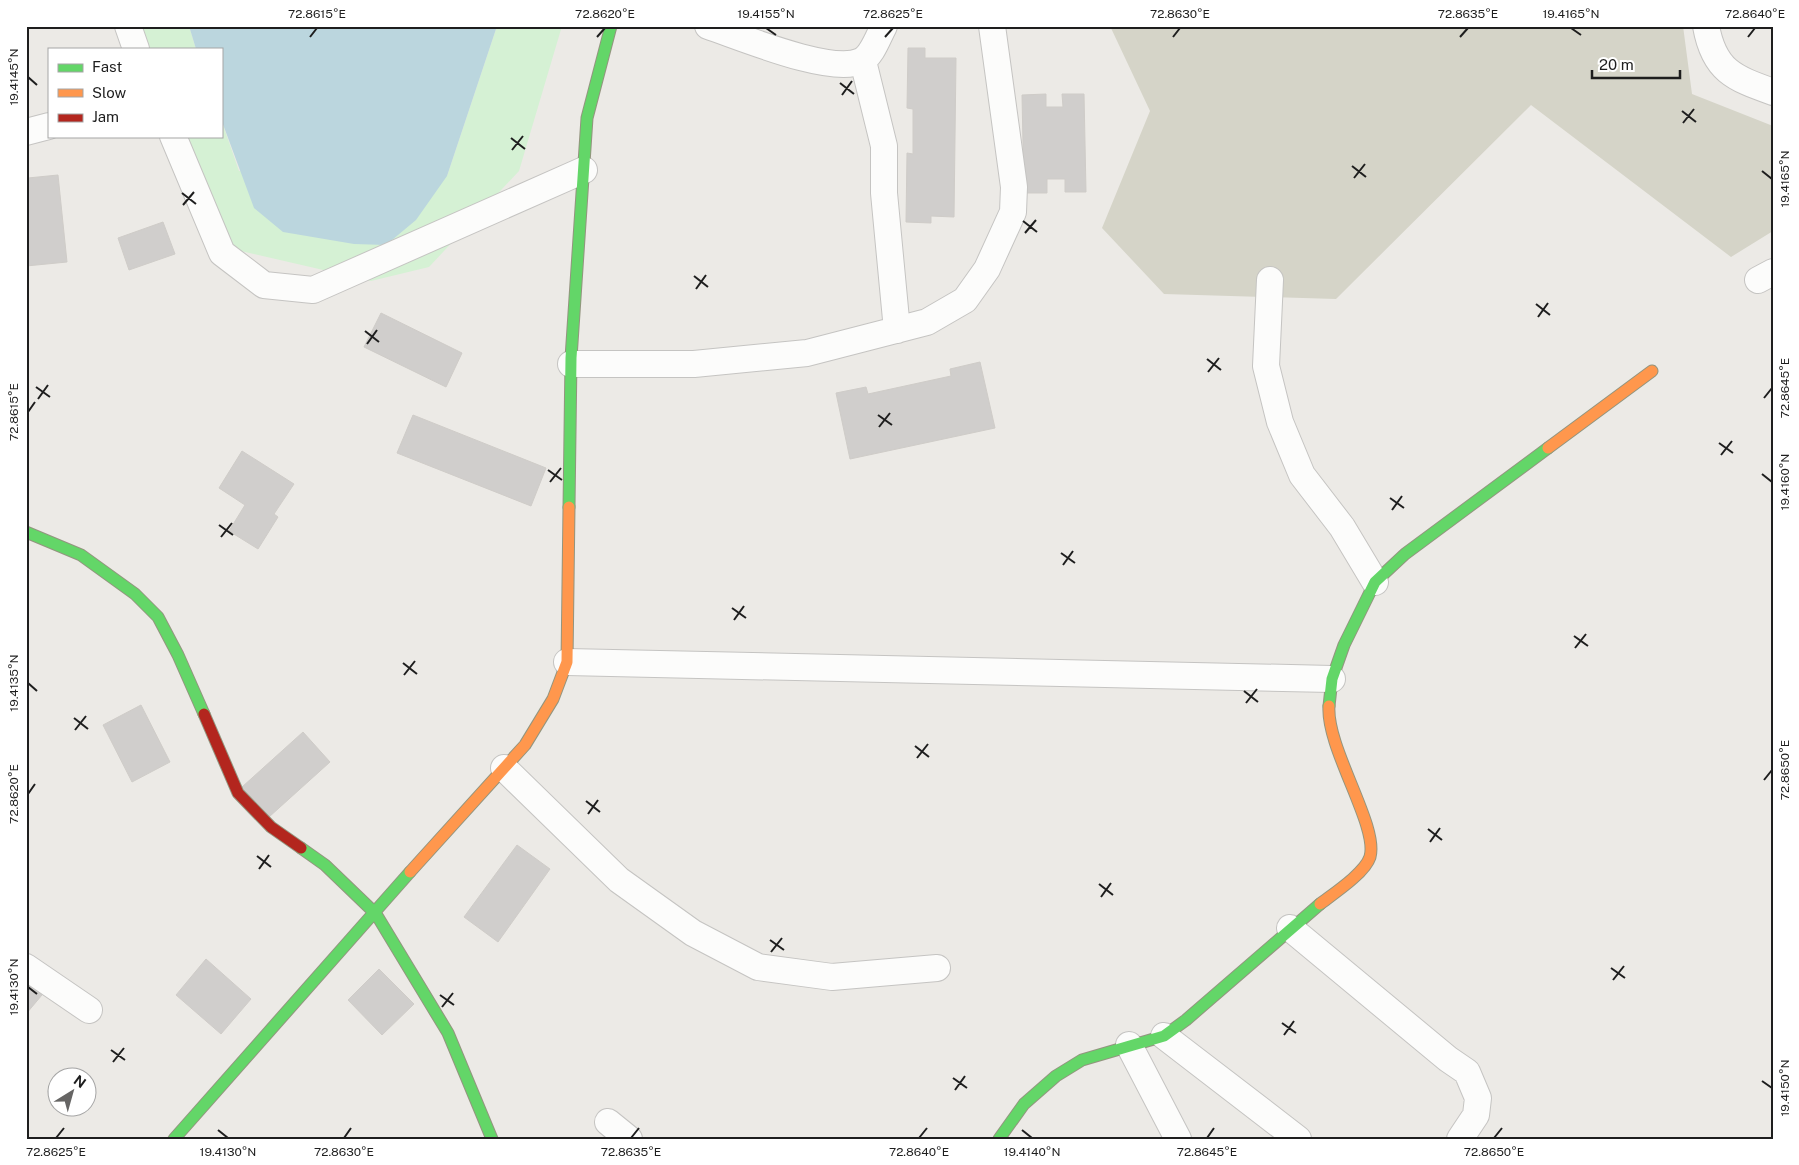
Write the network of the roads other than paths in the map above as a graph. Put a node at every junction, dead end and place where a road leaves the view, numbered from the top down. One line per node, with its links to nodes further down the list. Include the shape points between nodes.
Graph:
1 (128, 26): 7 (street)
2 (611, 26): 13 (street, via 587,118)
3 (708, 26): 8 (street, via 807,60 850,65)
4 (884, 26): 8 (street)
5 (992, 26): 15 (street, via 1014,187 1013,212 987,269 965,300 928,322)
6 (1706, 26): 9 (street, via 1722,68 1735,78)
7 (136, 48)
8 (863, 60): 15 (street, via 884,146 884,192)
9 (1773, 92)
10 (48, 126): 11 (street)
11 (26, 132)
12 (174, 138): 13 (street, via 222,253 264,285 313,290)
13 (584, 170): 16 (street)
14 (1270, 280): 19 (street, via 1266,366 1280,422 1302,475 1342,527)
15 (897, 330): 16 (street, via 798,354 694,364)
16 (571, 364): 20 (street)
17 (1652, 371): 19 (street, via 1405,554)
18 (26, 532): 23 (street, via 81,555 135,594 158,617 238,793 271,827 326,865)
19 (1375, 582): 21 (street, via 1344,645)
20 (567, 662): 21 (street); 22 (street, via 546,713)
21 (1332, 680): 24 (street, via 1329,711 1339,755 1371,839 1370,858 1354,877)
22 (504, 768): 23 (street, via 461,813); 26 (street, via 619,880 694,933 758,967 832,977)
23 (376, 914): 31 (street); 32 (street, via 448,1033)
24 (1290, 928): 28 (street); 37 (street, via 1467,1072 1478,1098 1476,1115)
25 (26, 967): 27 (street)
26 (937, 968)
27 (89, 1010)
28 (1164, 1036): 29 (street); 36 (street)
29 (1129, 1045): 34 (street, via 1082,1060 1056,1076 1024,1104); 35 (street)
30 (608, 1122): 33 (street)
31 (174, 1139)
32 (492, 1139)
33 (629, 1139)
34 (999, 1139)
35 (1178, 1139)
36 (1298, 1139)
37 (1460, 1139)

